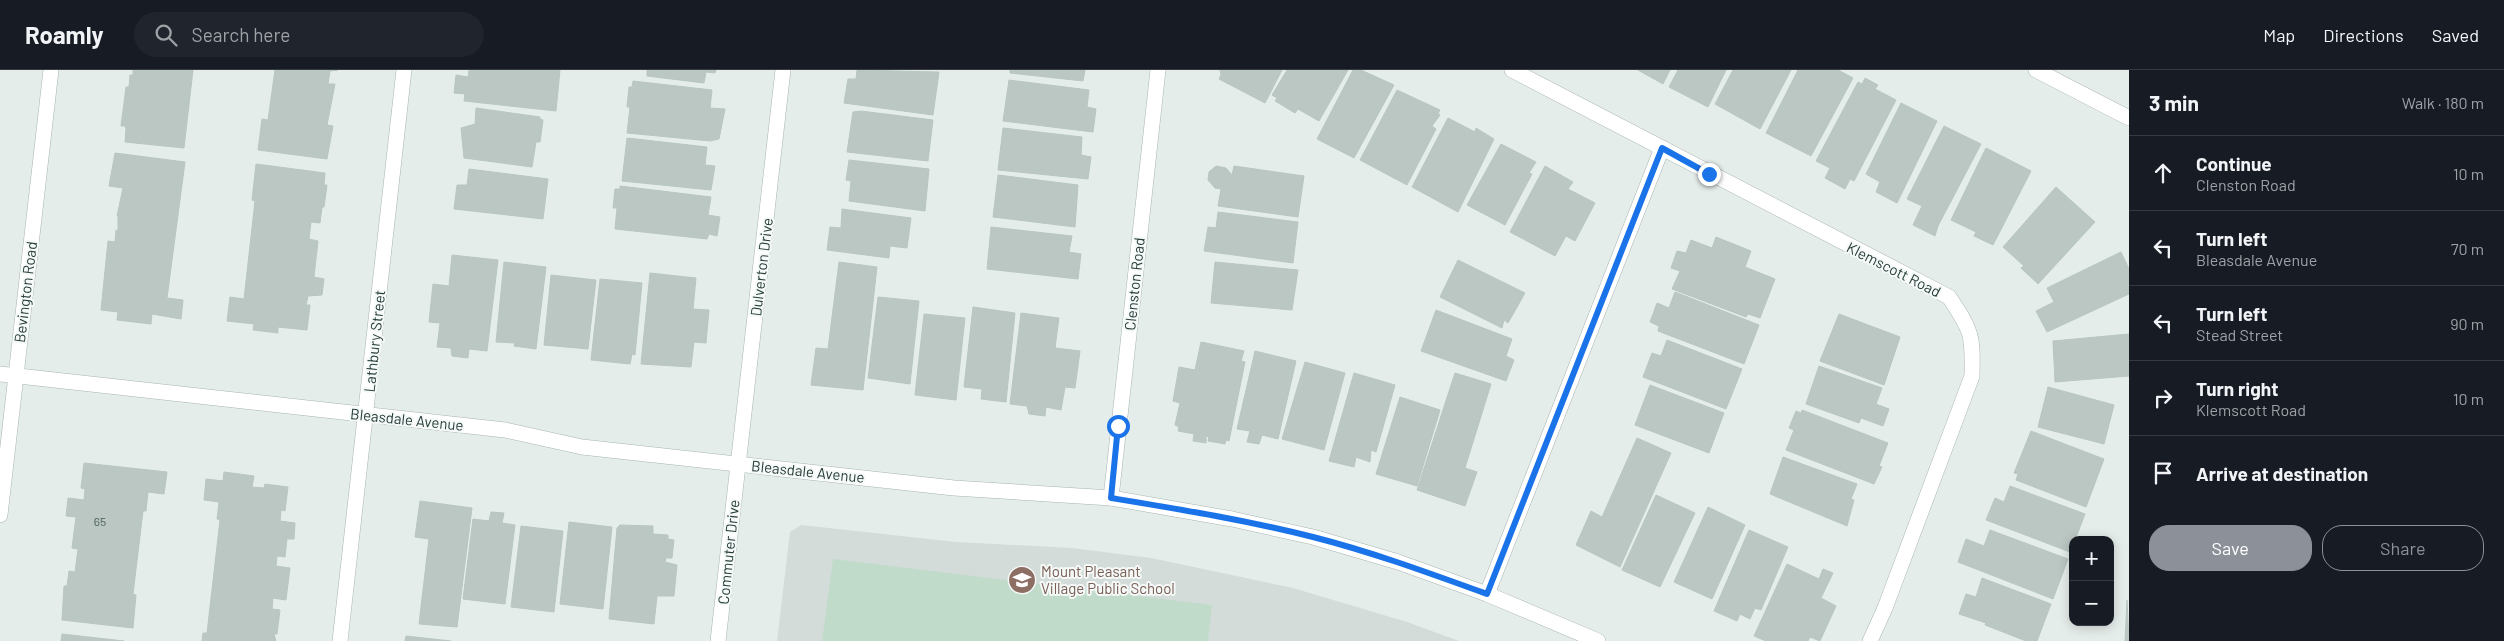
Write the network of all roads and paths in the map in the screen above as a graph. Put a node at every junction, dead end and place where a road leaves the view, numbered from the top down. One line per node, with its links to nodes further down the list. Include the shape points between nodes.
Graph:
1 (51, 70): 10 (street, Bevington Road)
2 (404, 70): 11 (street, Lathbury Street)
3 (783, 70): 12 (street, Dulverton Drive)
4 (1158, 70): 13 (street, Clenston Road)
5 (1512, 70): 8 (street, Klemscott Road)
6 (2036, 70): 7 (street)
7 (2129, 118)
8 (1662, 148): 15 (street); 19 (street, Klemscott Road, via 1949,297 1968,326 1972,376)
9 (0, 374): 10 (street, Bleasdale Avenue)
10 (16, 376): 11 (street, Bleasdale Avenue); 14 (street, Bevington Road)
11 (366, 414): 12 (street, Bleasdale Avenue, via 505,430 582,447); 16 (street, Lathbury Street)
12 (738, 464): 13 (street, Bleasdale Avenue, via 954,488); 17 (street, Commuter Drive)
13 (1111, 498): 15 (street, Bleasdale Avenue, via 1313,537 1398,562)
14 (0, 515)
15 (1487, 594): 18 (street, Bleasdale Avenue)
16 (340, 641)
17 (718, 641)
18 (1598, 641)
19 (1870, 641)

